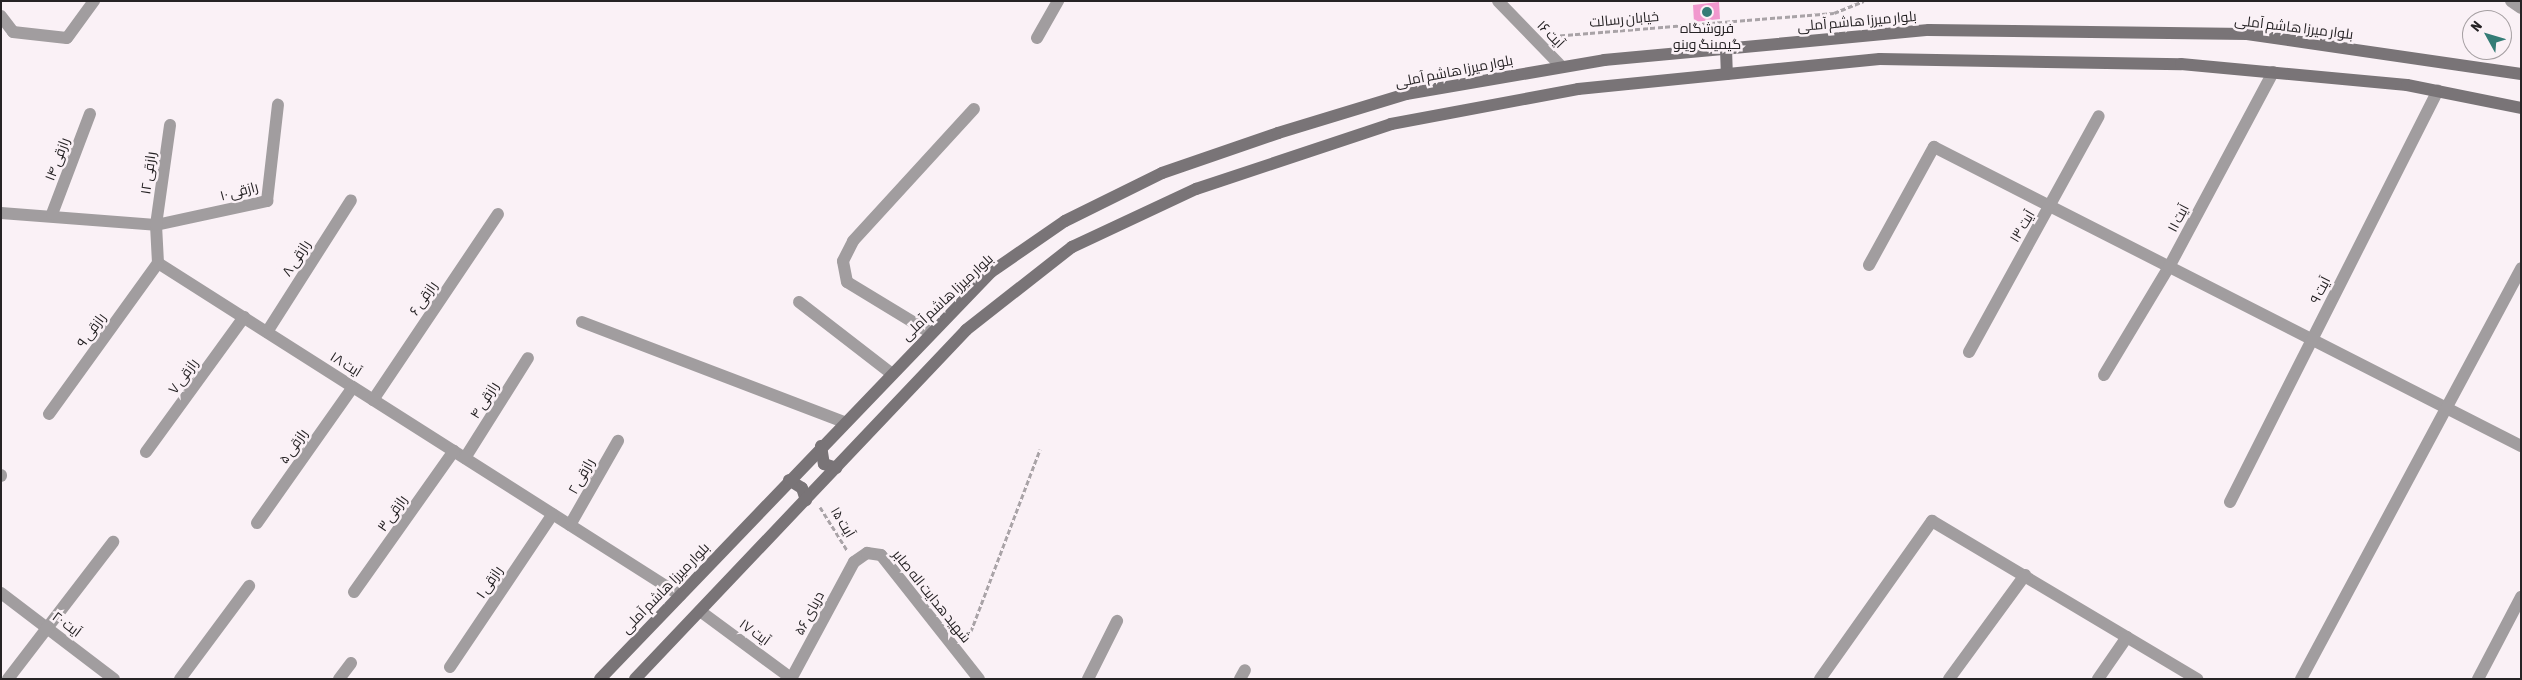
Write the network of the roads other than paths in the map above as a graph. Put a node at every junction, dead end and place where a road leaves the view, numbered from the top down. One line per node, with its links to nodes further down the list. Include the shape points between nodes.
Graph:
1 (94, 1): 6 (street, via 67,38 13,32)
2 (1058, 1): 7 (street)
3 (1498, 1): 9 (street, آیت ۱۶)
4 (2511, 1): 5 (street)
5 (2521, 8)
6 (1, 16)
7 (1037, 38)
8 (1726, 48): 9 (main road, بلوار میرزا هاشم آملی); 11 (main road); 12 (main road, بلوار میرزا هاشم آملی, via 1929,30 2247,34)
9 (1562, 67): 34 (main road, بلوار میرزا هاشم آملی, via 1406,94 1162,173 1065,221 991,272)
10 (2273, 72): 11 (main road, via 2181,64 1880,59); 13 (main road); 28 (street, آیت ۱۱)
11 (1727, 74): 51 (main road, via 1578,88 1391,124 1196,189 1072,247 973,324)
12 (2521, 74)
13 (2438, 91): 15 (main road); 35 (street, آیت ۹)
14 (278, 105): 25 (street, رازقی ۱۰, via 267,201)
15 (2521, 108)
16 (974, 109): 34 (street, via 853,242 842,261 847,282)
17 (90, 114): 23 (street, رازقی ۱۴)
18 (2100, 116): 21 (street, آیت ۱۳)
19 (170, 125): 25 (street, رازقی ۱۲)
20 (351, 200): 33 (street, رازقی ۸)
21 (2050, 208): 27 (street, via 1934,147); 28 (street); 36 (street, آیت ۱۳)
22 (1, 213): 23 (street)
23 (52, 214): 25 (street)
24 (498, 214): 41 (street, رازقی ۶)
25 (156, 226): 26 (street)
26 (158, 263): 31 (street, آیت ۱۸); 43 (street, رازقی ۹)
27 (1869, 265)
28 (2169, 267): 35 (street); 39 (street, آیت ۱۱)
29 (2521, 268): 42 (street)
30 (799, 302): 38 (street)
31 (244, 317): 33 (street, آیت ۱۸); 49 (street, رازقی ۷)
32 (582, 322): 44 (street)
33 (267, 332): 40 (street, آیت ۱۸)
34 (930, 333): 38 (main road, بلوار میرزا هاشم آملی)
35 (2312, 340): 42 (street); 54 (street, آیت ۹)
36 (1969, 352)
37 (528, 358): 50 (street, رازقی ۴)
38 (891, 373): 44 (main road, بلوار میرزا هاشم آملی)
39 (2104, 375)
40 (354, 387): 41 (street, آیت ۱۸); 56 (street, رازقی ۵)
41 (373, 400): 48 (street, آیت ۱۸)
42 (2447, 408): 47 (street); 85 (street)
43 (48, 414)
44 (844, 422): 46 (main road, بلوار میرزا هاشم آملی)
45 (618, 441): 57 (street, رازقی ۲)
46 (821, 446): 51 (main road, via 824,464); 52 (main road, بلوار میرزا هاشم آملی)
47 (2521, 446)
48 (454, 451): 50 (street, آیت ۱۸); 62 (street, رازقی ۳)
49 (146, 452)
50 (465, 458): 55 (street, آیت ۱۸)
51 (836, 468): 53 (main road)
52 (789, 480): 53 (main road); 64 (main road, بلوار میرزا هاشم آملی)
53 (809, 497): 66 (main road)
54 (2230, 502)
55 (553, 514): 57 (street, آیت ۱۸); 71 (street, رازقی ۱)
56 (257, 523)
57 (570, 525): 64 (street, آیت ۱۸)
58 (112, 542): 68 (street)
59 (854, 562): 72 (street, دریای ۵۶); 79 (street, شهید هدایت اله صابر, via 867,553 881,555)
60 (2024, 575): 69 (street); 81 (street, via 1932,521); 82 (street)
61 (249, 586): 75 (street)
62 (354, 592)
63 (1, 593): 68 (street, آیت ۲۰)
64 (680, 595): 77 (main road, بلوار میرزا هاشم آملی)
65 (2519, 604): 86 (street)
66 (700, 611): 72 (street, آیت ۱۷); 78 (main road)
67 (1117, 621): 80 (street)
68 (48, 629): 73 (street); 74 (street, آیت ۲۰)
69 (2127, 637): 83 (street); 84 (street)
70 (351, 663): 76 (street)
71 (450, 667)
72 (791, 678)
73 (8, 679)
74 (114, 679)
75 (180, 679)
76 (340, 679)
77 (600, 679)
78 (635, 679)
79 (979, 679)
80 (1088, 679)
81 (1820, 679)
82 (1949, 679)
83 (2098, 679)
84 (2197, 679)
85 (2302, 679)
86 (2478, 679)

